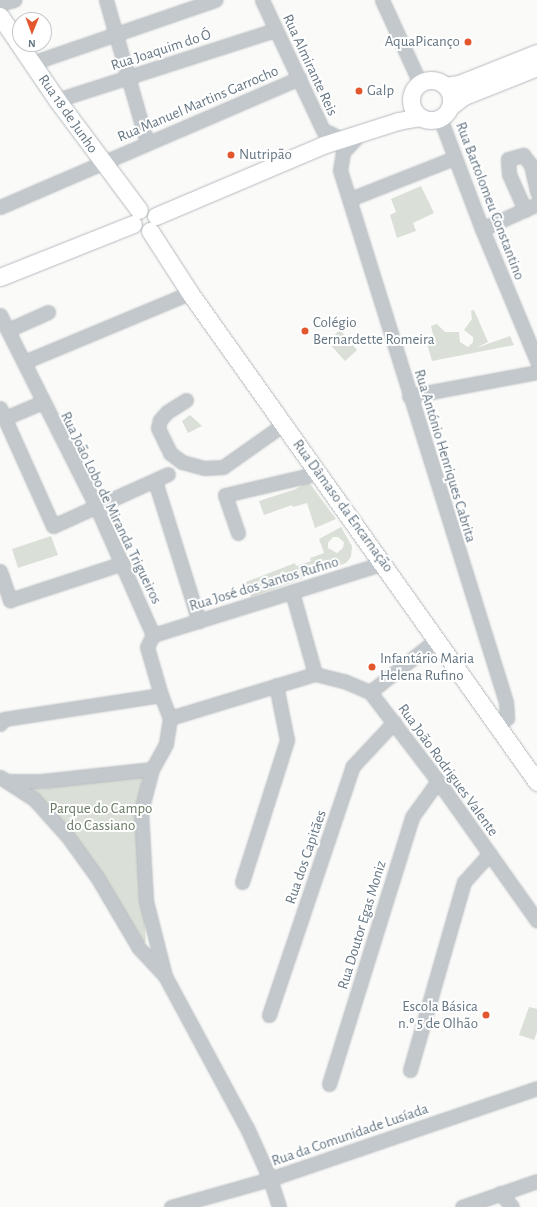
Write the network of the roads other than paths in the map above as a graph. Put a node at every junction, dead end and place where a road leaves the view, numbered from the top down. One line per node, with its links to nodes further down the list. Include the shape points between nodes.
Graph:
1 (14, 0): 6 (street)
2 (106, 0): 9 (street)
3 (215, 0): 9 (street)
4 (262, 0): 8 (street, Rua Almirante Reis)
5 (382, 0): 15 (street)
6 (0, 4)
7 (0, 16): 11 (main road, Rua 18 de Junho)
8 (275, 30): 13 (street, Rua Joaquim do Ó); 14 (street, Rua Almirante Reis)
9 (115, 34): 11 (street); 13 (street)
10 (537, 53): 16 (main road, via 459,84)
11 (32, 62): 17 (main road, Rua 18 de Junho)
12 (537, 67): 19 (main road, via 464,96)
13 (128, 77): 17 (street, Rua Joaquim do Ó); 23 (street)
14 (299, 78): 22 (street, Rua Almirante Reis); 23 (street, Rua Manuel Martins Garrocho)
15 (420, 83): 16 (main road, via 433,80); 18 (main road, via 412,94)
16 (446, 86): 19 (main road, via 450,94)
17 (57, 100): 25 (main road, Rua 18 de Junho)
18 (411, 101): 20 (main road, via 412,107); 22 (main road, via 385,116)
19 (445, 112): 20 (main road, via 433,120); 24 (street, Rua Bartolomeu Constantino)
20 (420, 117): 21 (main road, via 398,121)
21 (358, 136): 22 (main road); 27 (street, Rua António Henriques Cabrita, via 343,152 340,170)
22 (329, 140): 32 (main road)
23 (148, 144): 25 (street, Rua Manuel Martins Garrocho)
24 (454, 158): 27 (street); 33 (street, Rua Bartolomeu Constantino)
25 (103, 163): 29 (street, Rua Manuel Martins Garrocho); 31 (main road, Rua 18 de Junho)
26 (537, 192): 30 (street, via 531,164 523,155 508,159 509,174)
27 (350, 199): 42 (street, Rua António Henriques Cabrita)
28 (537, 204): 30 (street)
29 (0, 207)
30 (525, 210): 33 (street)
31 (136, 217): 32 (main road, via 149,209); 34 (main road)
32 (153, 223): 35 (main road, Rua Dâmaso da Encarnação)
33 (482, 229): 39 (street, Rua Bartolomeu Constantino)
34 (0, 277)
35 (190, 292): 40 (street); 46 (main road, Rua Dâmaso da Encarnação)
36 (48, 312): 38 (street)
37 (0, 315): 38 (street, Rua João Lobo de Miranda Trigueiros)
38 (8, 330): 40 (street, Rua João Lobo de Miranda Trigueiros)
39 (537, 361)
40 (24, 362): 44 (street, Rua João Lobo de Miranda Trigueiros)
41 (537, 372): 42 (street)
42 (409, 396): 68 (street, Rua António Henriques Cabrita, via 506,702 506,718)
43 (186, 400): 46 (street, via 167,412 160,420 158,428 170,453 182,462 204,468 223,467)
44 (43, 402): 45 (street); 52 (street, Rua João Lobo de Miranda Trigueiros)
45 (3, 413): 52 (street, via 53,526)
46 (284, 424): 47 (main road, Rua Dâmaso da Encarnação)
47 (319, 473): 49 (street); 55 (main road, Rua Dâmaso da Encarnação)
48 (168, 474): 50 (street)
49 (294, 480): 51 (street); 53 (street, via 252,487 225,495)
50 (155, 481): 52 (street); 58 (street)
51 (263, 494)
52 (97, 508): 54 (street, Rua João Lobo de Miranda Trigueiros)
53 (238, 533)
54 (123, 563): 56 (street, via 10,600); 59 (street, Rua João Lobo de Miranda Trigueiros)
55 (384, 563): 57 (street, Rua José dos Santos Rufino); 60 (main road, Rua Dâmaso da Encarnação)
56 (0, 571)
57 (292, 592): 58 (street, Rua José dos Santos Rufino); 61 (street)
58 (200, 621): 59 (street, Rua José dos Santos Rufino)
59 (153, 635): 64 (street, via 147,647)
60 (437, 639): 63 (street); 68 (main road, Rua Dâmaso da Encarnação)
61 (314, 674): 62 (street, Rua João Rodrigues Valente); 63 (street, Rua João Rodrigues Valente, via 344,681)
62 (276, 685): 65 (street, Rua João Rodrigues Valente); 74 (street, via 287,740)
63 (370, 692): 66 (street, Rua João Rodrigues Valente)
64 (161, 695): 65 (street); 67 (street, via 4,719)
65 (170, 718): 69 (street, via 166,744)
66 (394, 722): 71 (street, Rua João Rodrigues Valente); 77 (street, Rua dos Capitães, via 354,766)
67 (0, 724)
68 (498, 725): 72 (main road, Rua Dâmaso da Encarnação)
69 (152, 769): 70 (street, via 42,781); 76 (street, via 141,811 146,901)
70 (4, 779): 76 (street, via 34,799 68,837 97,877 139,948)
71 (438, 781): 73 (street, Rua João Rodrigues Valente); 79 (street, Rua Doutor Egas Moniz, via 412,817)
72 (537, 782)
73 (489, 854): 75 (street, Rua João Rodrigues Valente); 78 (street, via 464,882)
74 (242, 882)
75 (537, 921)
76 (165, 976): 81 (street, via 234,1104)
77 (269, 1015)
78 (410, 1070)
79 (330, 1084)
80 (537, 1088): 81 (street, Rua da Comunidade Lusíada)
81 (270, 1178): 84 (street, Rua da Comunidade Lusíada); 85 (street)
82 (537, 1181): 83 (street)
83 (500, 1193): 86 (street); 87 (street)
84 (171, 1207)
85 (279, 1207)
86 (462, 1207)
87 (512, 1207)

